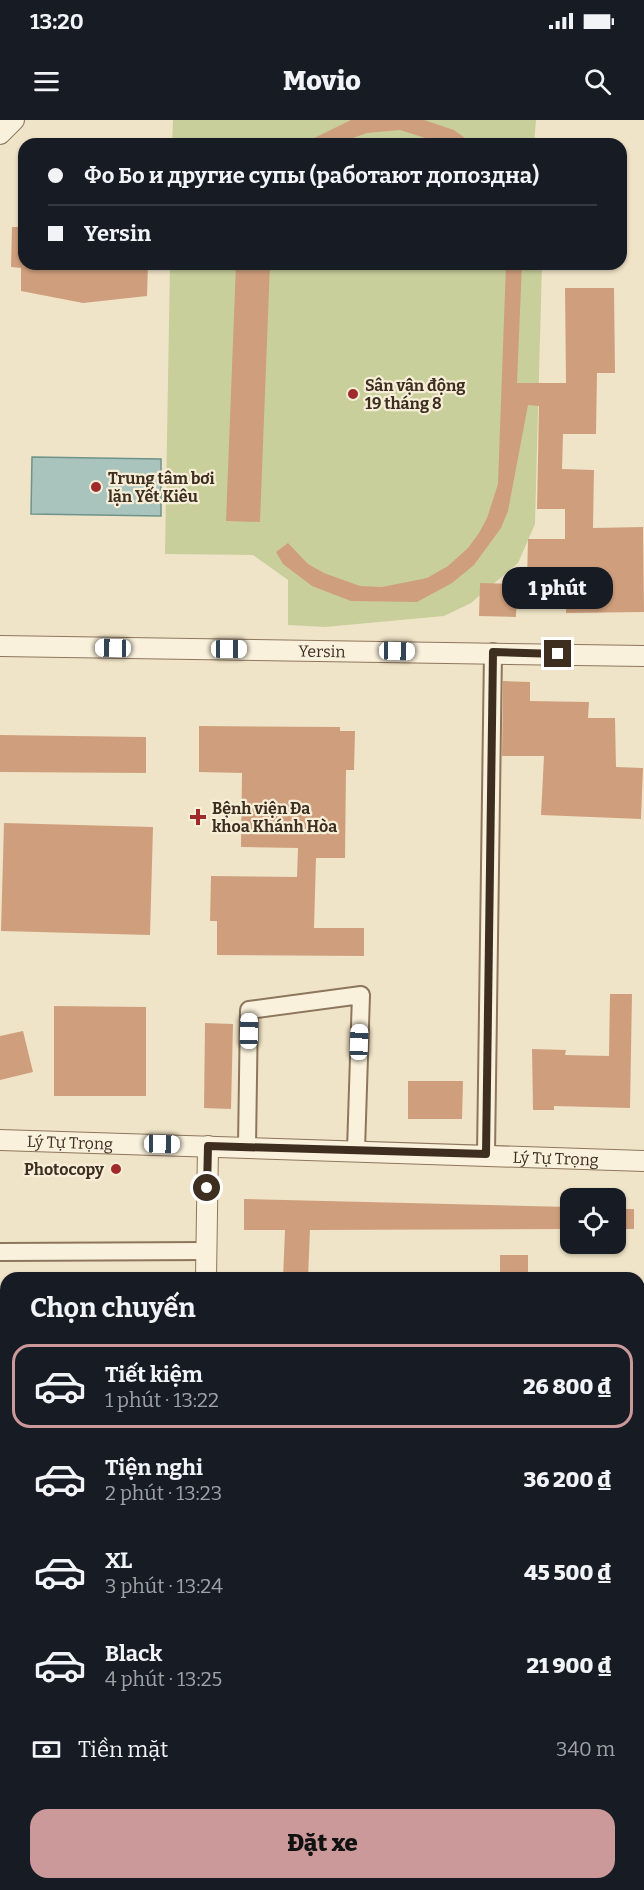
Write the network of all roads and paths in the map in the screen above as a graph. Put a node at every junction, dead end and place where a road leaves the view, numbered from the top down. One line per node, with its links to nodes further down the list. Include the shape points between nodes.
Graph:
1 (14, 120): 2 (street)
2 (0, 134)
3 (0, 646): 4 (street, Yersin)
4 (493, 652): 5 (street, Yersin); 10 (street)
5 (644, 656)
6 (0, 1140): 7 (street, Lý Tự Trọng)
7 (208, 1146): 8 (street, Lý Tự Trọng); 12 (street)
8 (247, 1146): 9 (street, Lý Tự Trọng); 9 (street, via 249,1010 361,995)
9 (356, 1150): 10 (street, Lý Tự Trọng)
10 (486, 1154): 11 (street, Lý Tự Trọng)
11 (644, 1161)
12 (207, 1251): 13 (street); 14 (street)
13 (0, 1252)
14 (206, 1272)

